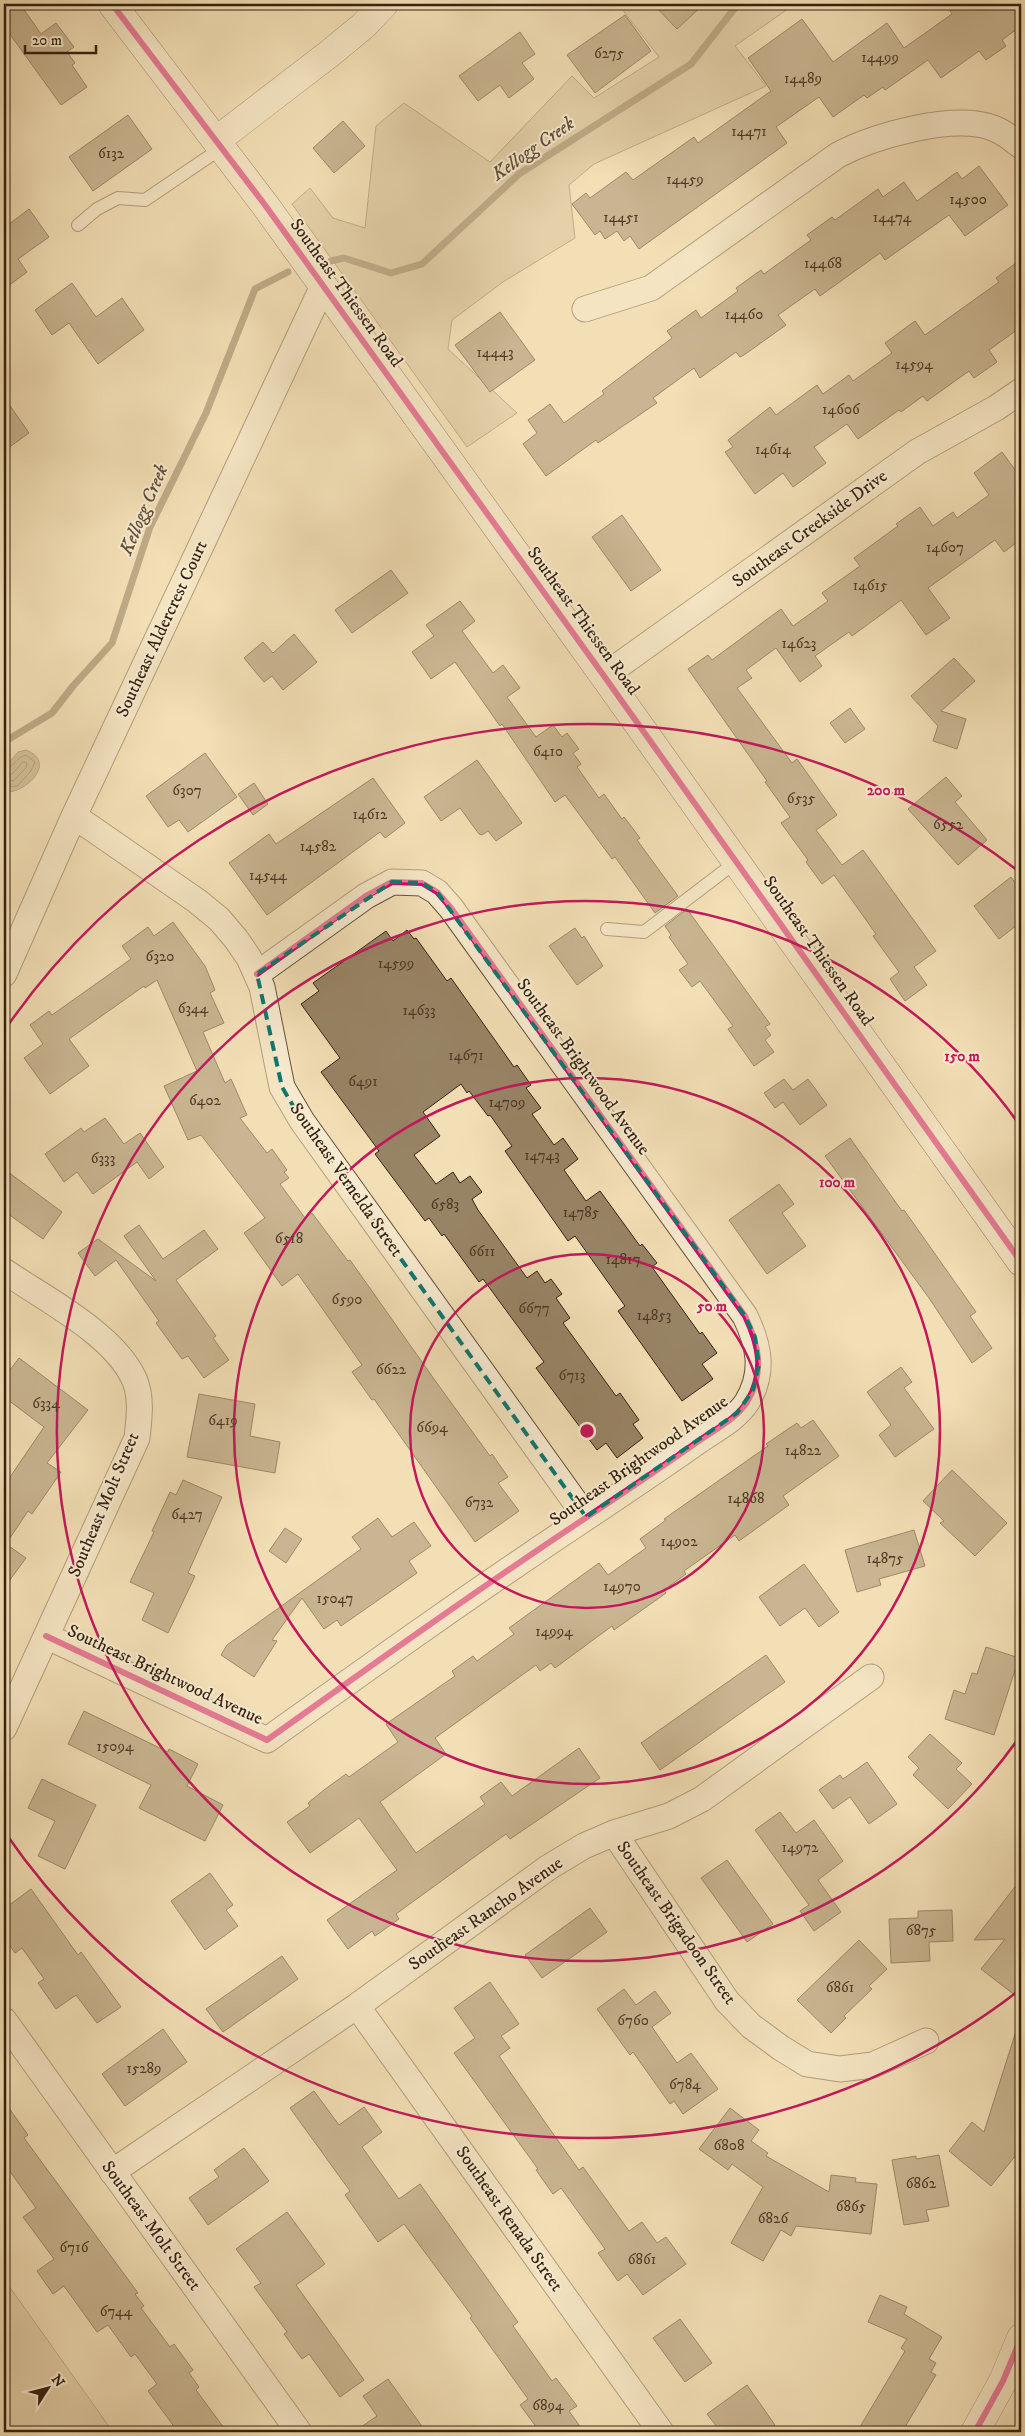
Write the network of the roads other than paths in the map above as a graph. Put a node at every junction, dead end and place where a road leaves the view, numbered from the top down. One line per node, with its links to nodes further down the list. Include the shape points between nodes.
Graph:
1 (112, 4): 3 (main road, Southeast Thiessen Road)
2 (384, 4): 3 (main road, via 363,26)
3 (220, 143): 5 (lane, via 144,200 118,198 97,209); 6 (main road, Southeast Thiessen Road)
4 (1021, 146): 7 (street, via 1010,136 992,128 968,123 887,134 860,143 838,155 651,288)
5 (78, 225)
6 (323, 286): 9 (main road, Southeast Thiessen Road); 10 (street, Southeast Aldercrest Court)
7 (584, 309)
8 (1021, 391): 9 (street, Southeast Creekside Drive, via 918,452)
9 (604, 676): 11 (main road, Southeast Thiessen Road)
10 (74, 816): 13 (street, Southeast Aldercrest Court); 14 (street, Southeast Vernelda Street, via 219,919 236,939)
11 (736, 862): 12 (lane, via 644,932); 15 (main road, Southeast Thiessen Road)
12 (607, 929)
13 (4, 970)
14 (257, 974): 17 (street, Southeast Vernelda Street, via 269,1016 282,1087 302,1121); 17 (street, Southeast Brightwood Avenue, via 366,896 392,882 422,883 437,892 745,1316 755,1337 759,1365 753,1390 738,1414)
15 (1021, 1262)
16 (4, 1271): 18 (street, Southeast Molt Street, via 104,1338 122,1357 135,1382 140,1410 137,1438)
17 (586, 1517): 18 (street, Southeast Brightwood Avenue, via 267,1740)
18 (46, 1636): 20 (street, Southeast Molt Street)
19 (871, 1677): 21 (street, Southeast Rancho Avenue, via 702,1799 669,1816)
20 (4, 1728)
21 (614, 1833): 22 (street, Southeast Rancho Avenue, via 549,1867); 24 (street, Southeast Brigadoon Street, via 727,2001 751,2026 781,2048 807,2064 840,2069 873,2065)
22 (357, 2006): 25 (street, Southeast Rancho Avenue); 28 (street, Southeast Renada Street)
23 (4, 2020): 25 (street, Southeast Molt Street)
24 (926, 2041)
25 (112, 2172): 27 (street, Southeast Molt Street)
26 (1021, 2338): 29 (main road, via 1003,2381)
27 (299, 2432)
28 (661, 2432)
29 (975, 2432)

